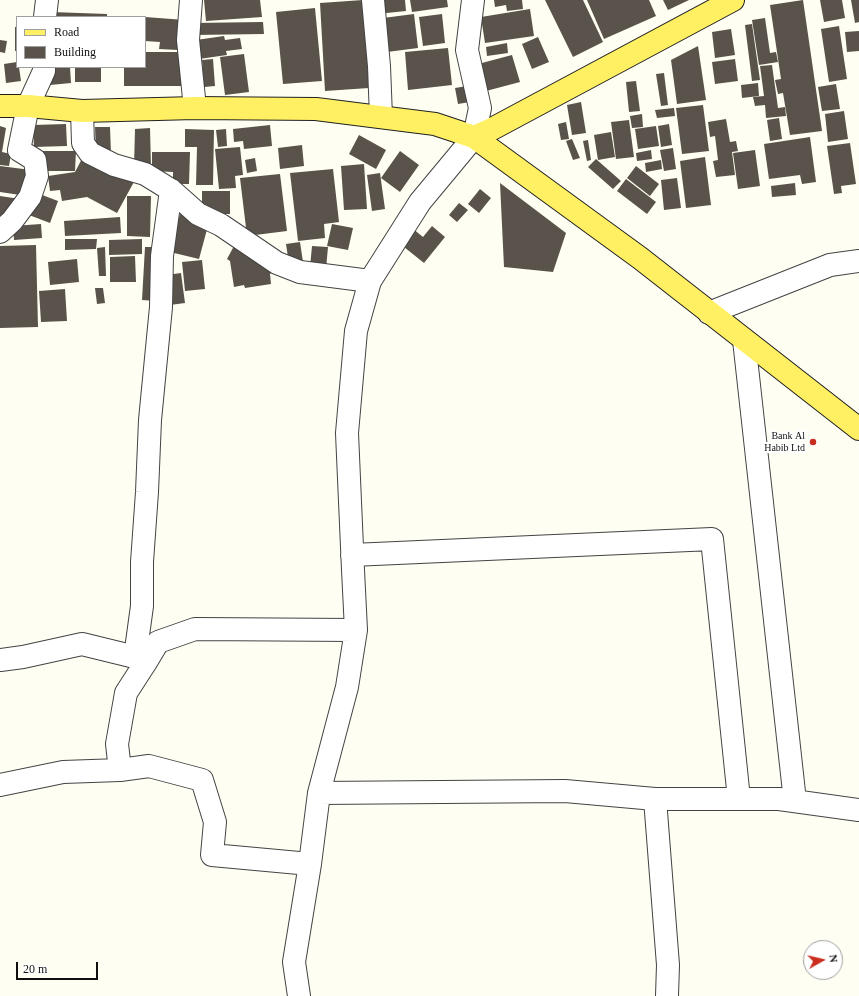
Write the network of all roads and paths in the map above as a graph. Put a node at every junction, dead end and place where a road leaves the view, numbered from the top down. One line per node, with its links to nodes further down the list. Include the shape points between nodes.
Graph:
1 (47, 0): 6 (street)
2 (191, 0): 10 (street, via 188,40)
3 (373, 0): 12 (street)
4 (473, 0): 13 (street, via 467,50 480,108)
5 (733, 0): 13 (main road)
6 (45, 16)
7 (44, 68): 9 (street)
8 (0, 106): 9 (main road)
9 (28, 106): 11 (main road); 15 (street, via 19,150 35,160 37,176 30,197)
10 (194, 108): 11 (main road); 12 (main road, via 316,109)
11 (82, 111): 14 (street, via 83,143 90,153 114,165 145,174)
12 (381, 117): 13 (main road, via 435,124)
13 (474, 137): 17 (street, via 420,202); 18 (main road, via 640,258)
14 (171, 190): 17 (street, via 198,214 221,225 277,263 300,272); 23 (street, via 162,256 161,306 150,420 142,562)
15 (0, 232)
16 (859, 261): 18 (street, via 830,265)
17 (370, 281): 21 (street, via 356,331 347,434)
18 (709, 313): 19 (main road)
19 (744, 340): 20 (main road); 30 (street)
20 (859, 429)
21 (352, 555): 22 (street); 29 (street, via 712,539)
22 (356, 630): 23 (street, via 195,629 158,642); 27 (street, via 346,687)
23 (141, 659): 24 (street, via 82,644); 25 (street, via 126,693 117,744)
24 (0, 660)
25 (120, 770): 26 (street, via 63,772); 32 (street, via 149,766 202,780 214,822 212,855)
26 (0, 785)
27 (319, 793): 28 (street, via 565,791); 32 (street)
28 (655, 799): 29 (street); 34 (street, via 668,965)
29 (739, 799): 30 (street)
30 (796, 801): 31 (street)
31 (859, 810)
32 (310, 864): 33 (street, via 294,962)
33 (299, 996)
34 (667, 996)

